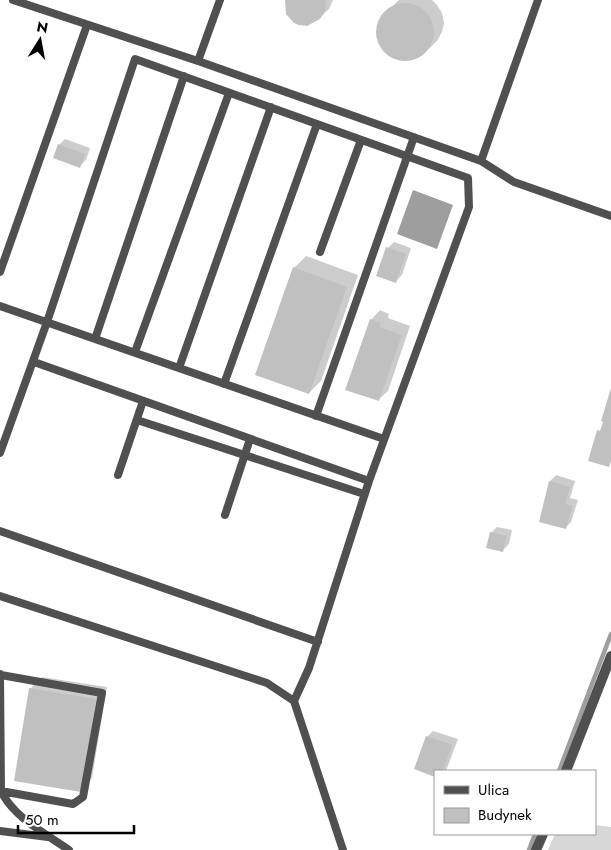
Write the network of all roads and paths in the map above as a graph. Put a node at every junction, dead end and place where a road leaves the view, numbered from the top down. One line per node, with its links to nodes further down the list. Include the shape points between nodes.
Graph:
1 (13, 0): 4 (lane)
2 (220, 0): 5 (lane)
3 (538, 0): 13 (lane)
4 (87, 25): 5 (lane); 16 (lane)
5 (198, 61): 10 (lane)
6 (184, 76): 7 (lane); 18 (lane, via 135,59); 19 (lane)
7 (229, 92): 8 (lane); 20 (lane)
8 (271, 108): 9 (lane); 22 (lane)
9 (317, 124): 11 (lane); 23 (lane)
10 (414, 138): 12 (lane); 13 (lane)
11 (361, 140): 12 (lane); 15 (lane)
12 (408, 156): 25 (lane); 28 (lane, via 468,178 469,207)
13 (481, 161): 14 (lane, via 514,182)
14 (611, 216)
15 (320, 252)
16 (0, 272)
17 (0, 306): 18 (lane)
18 (47, 322): 19 (lane); 21 (lane)
19 (95, 339): 20 (lane)
20 (135, 352): 22 (lane)
21 (34, 362): 24 (lane); 29 (lane)
22 (179, 368): 23 (lane)
23 (224, 384): 25 (lane)
24 (143, 401): 26 (lane); 27 (lane)
25 (316, 416): 28 (lane)
26 (137, 420): 30 (lane); 31 (lane)
27 (250, 439): 30 (lane); 32 (lane)
28 (384, 439): 32 (lane)
29 (0, 453)
30 (245, 456): 33 (lane); 34 (lane)
31 (118, 474)
32 (369, 481): 33 (lane)
33 (364, 494): 37 (lane)
34 (225, 515)
35 (0, 531): 37 (lane)
36 (0, 596): 40 (lane, via 267,683)
37 (318, 642): 40 (lane)
38 (611, 656): 41 (street)
39 (0, 675): 42 (lane); 42 (lane, via 102,693 83,797 73,804)
40 (294, 701): 47 (lane)
41 (566, 770)
42 (1, 791): 45 (lane, via 14,810)
43 (0, 831): 45 (lane)
44 (542, 835): 48 (street)
45 (51, 837): 46 (lane)
46 (69, 850)
47 (342, 850)
48 (536, 850)

